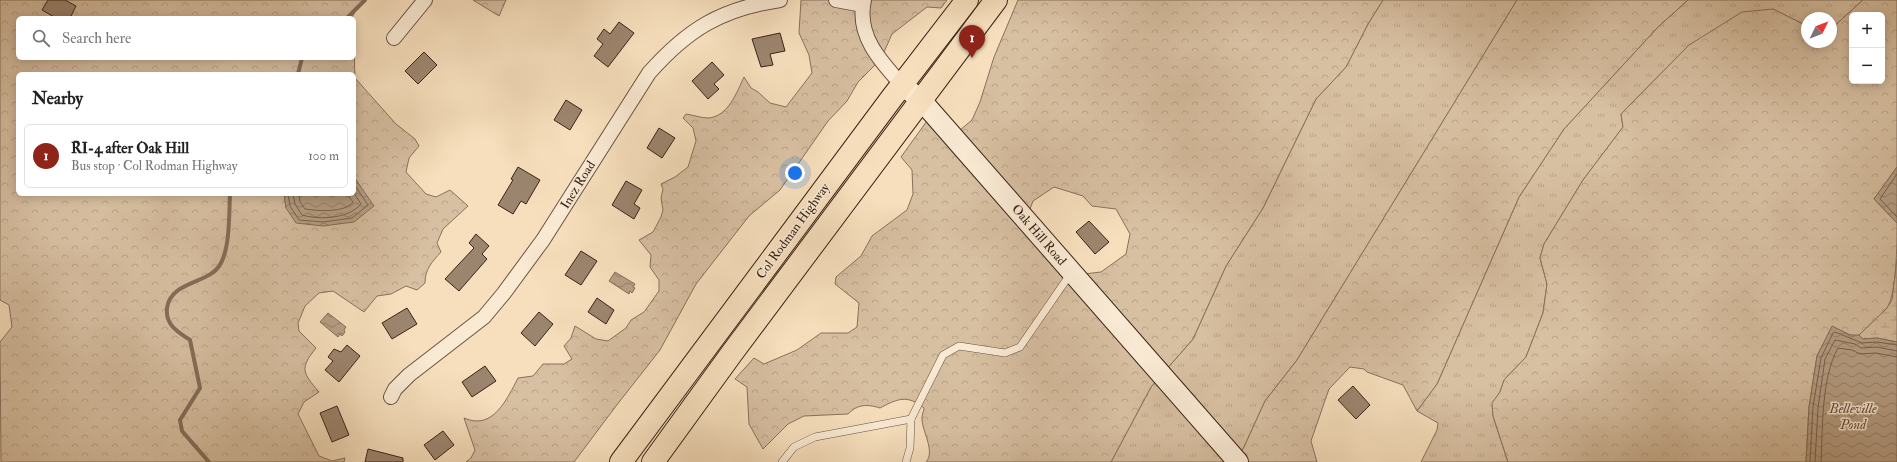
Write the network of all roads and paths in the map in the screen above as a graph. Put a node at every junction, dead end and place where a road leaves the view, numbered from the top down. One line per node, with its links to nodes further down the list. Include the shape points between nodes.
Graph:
1 (425, 0): 7 (street)
2 (780, 0): 11 (street, Inez Road, via 722,14 710,20 667,54 649,73 543,240 504,293 484,317 409,375)
3 (836, 0): 6 (street)
4 (967, 0): 8 (highway, Col Rodman Highway)
5 (996, 0): 9 (highway, Col Rodman Highway)
6 (864, 2): 8 (street, Oak Hill Road, via 862,25 869,41)
7 (394, 38)
8 (902, 85): 9 (street, Oak Hill Road); 13 (highway, Col Rodman Highway)
9 (921, 100): 10 (street, Oak Hill Road); 14 (highway, Col Rodman Highway)
10 (1071, 273): 12 (lane, via 1020,348 1005,352 959,346 943,355); 17 (street, Oak Hill Road)
11 (391, 397)
12 (911, 419): 15 (lane, via 815,437 794,447); 16 (lane, via 910,448)
13 (621, 462)
14 (653, 462)
15 (782, 462)
16 (906, 462)
17 (1238, 462)

